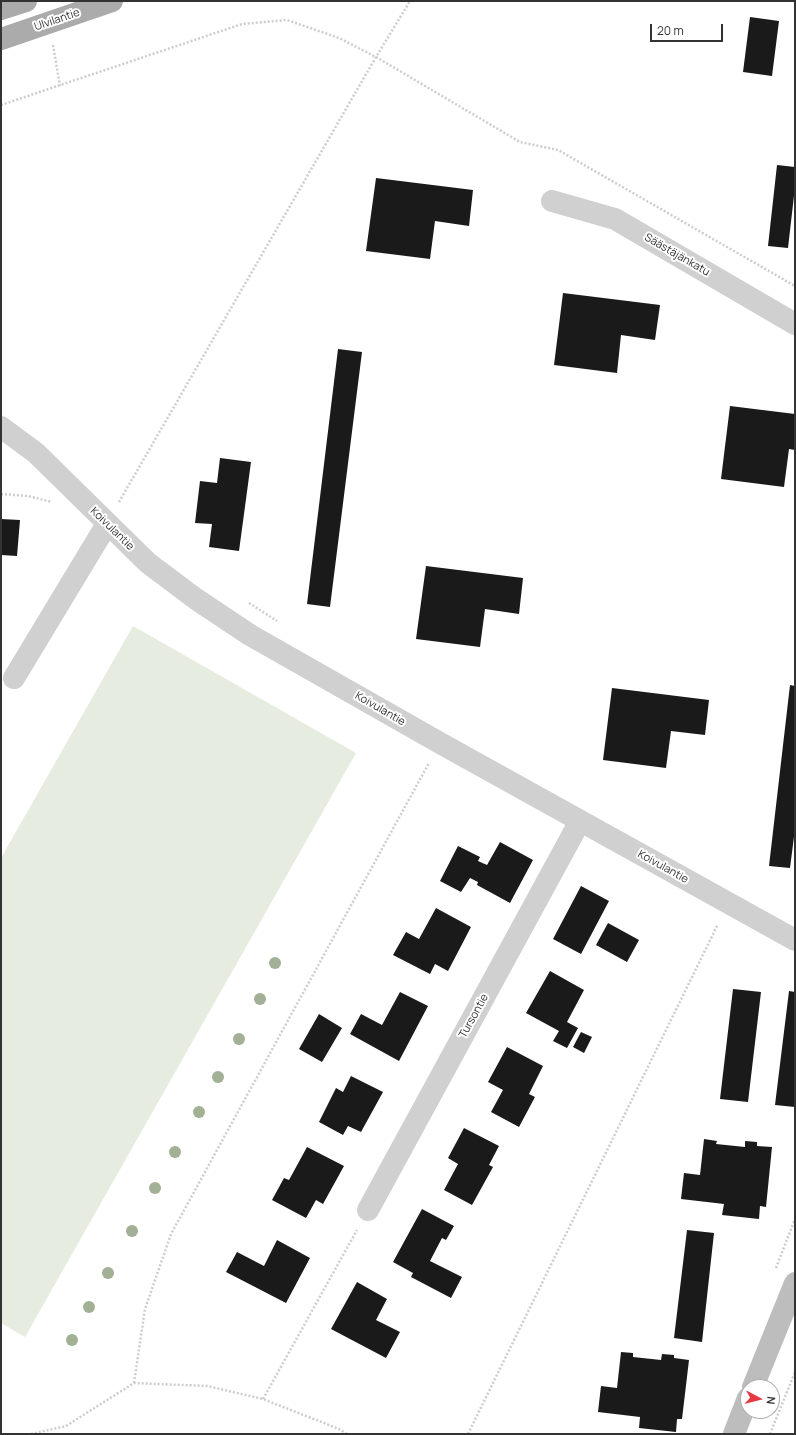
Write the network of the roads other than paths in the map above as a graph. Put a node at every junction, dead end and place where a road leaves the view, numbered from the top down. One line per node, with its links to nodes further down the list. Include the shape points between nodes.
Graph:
1 (26, 1): 3 (main road)
2 (112, 1): 4 (main road, Ulvilantie)
3 (1, 9)
4 (1, 39)
5 (552, 201): 6 (street, Säästäjänkatu, via 615,219)
6 (795, 324)
7 (1, 427): 8 (street, Koivulantie, via 36,453)
8 (107, 524): 9 (street); 10 (street, Koivulantie, via 148,563 196,600 250,635)
9 (14, 678)
10 (580, 821): 11 (street, Koivulantie); 12 (street, Tursontie)
11 (795, 940)
12 (368, 1210)
13 (795, 1283): 14 (main road)
14 (756, 1379)
15 (740, 1419): 16 (main road)
16 (734, 1434)

